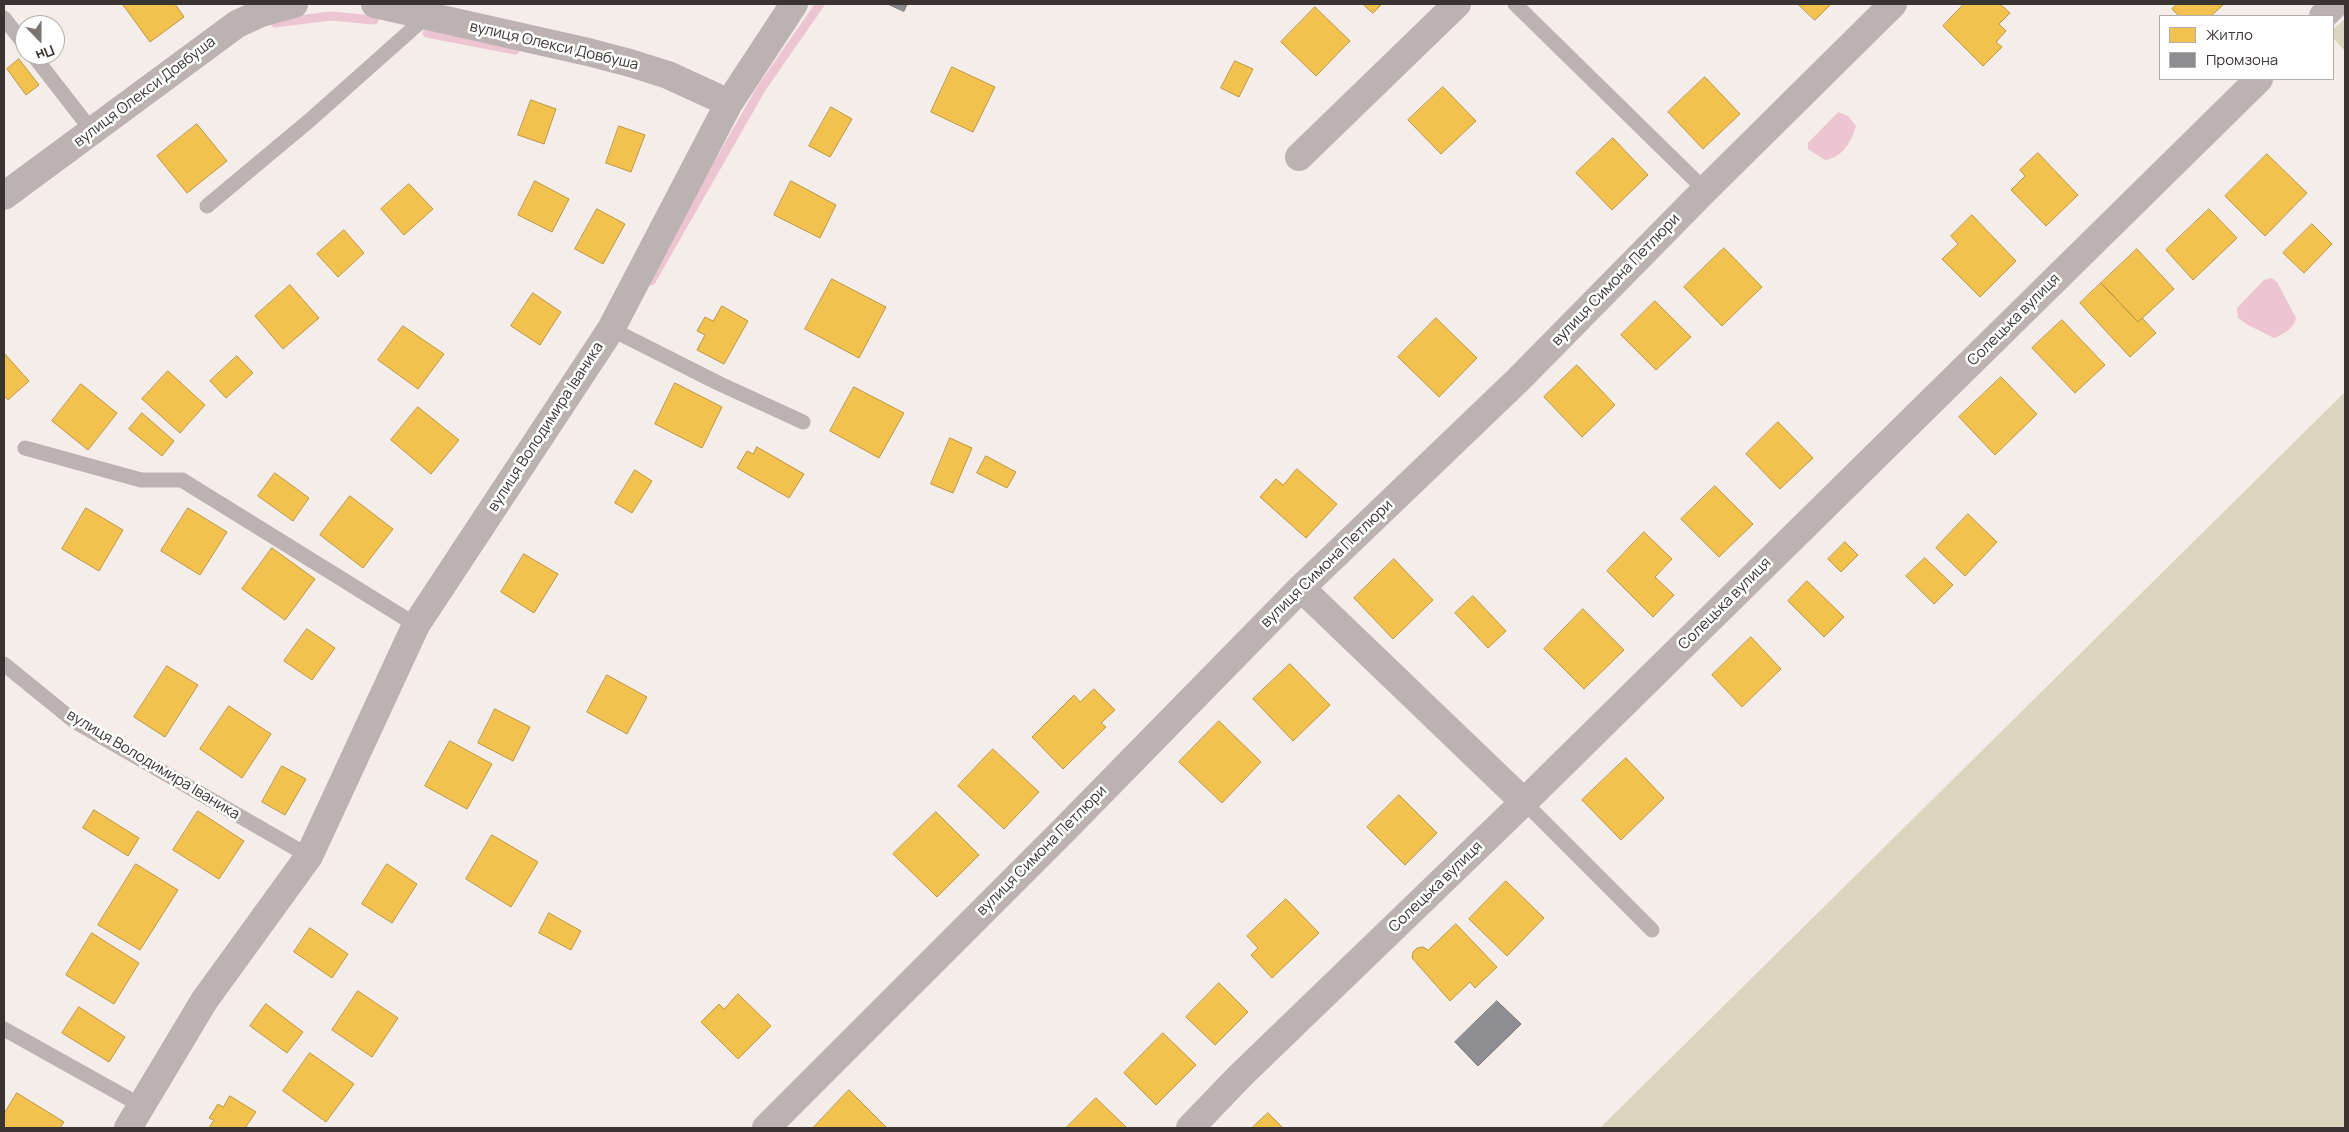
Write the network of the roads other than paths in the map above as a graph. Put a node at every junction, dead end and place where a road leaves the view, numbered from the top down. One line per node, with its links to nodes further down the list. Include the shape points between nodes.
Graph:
1 (294, 4): 16 (street, вулиця Олекси Довбуша, via 237,24)
2 (375, 4): 10 (street, вулиця Олекси Довбуша)
3 (794, 4): 15 (street, вулиця Володимира Іваника)
4 (1457, 4): 17 (street)
5 (1515, 4): 18 (lane)
6 (1893, 4): 18 (street, вулиця Симона Петлюри)
7 (2335, 4): 9 (street)
8 (454, 13): 10 (street, вулиця Олекси Довбуша); 15 (street, вулиця Олекси Довбуша, via 668,75)
9 (2324, 15)
10 (427, 16): 20 (lane)
11 (4, 18): 12 (lane)
12 (15, 32)
13 (41, 65): 16 (lane)
14 (2258, 80): 27 (street, Солецька вулиця)
15 (729, 102): 21 (street, вулиця Володимира Іваника)
16 (92, 131): 19 (street, вулиця Олекси Довбуша)
17 (1299, 157)
18 (1705, 190): 24 (street, вулиця Симона Петлюри, via 1519,378)
19 (4, 196)
20 (207, 206)
21 (611, 329): 22 (lane); 25 (street, вулиця Володимира Іваника)
22 (804, 422)
23 (25, 448): 25 (lane, via 141,480 182,480)
24 (1301, 588): 27 (street); 32 (street, вулиця Симона Петлюри)
25 (416, 625): 28 (street, вулиця Володимира Іваника)
26 (4, 664): 28 (lane, вулиця Володимира Іваника, via 74,721)
27 (1524, 802): 29 (lane); 33 (street, Солецька вулиця)
28 (309, 856): 31 (street, вулиця Володимира Іваника, via 204,1001)
29 (1652, 930)
30 (4, 1029): 31 (lane)
31 (134, 1117)
32 (768, 1127)
33 (1190, 1128)

